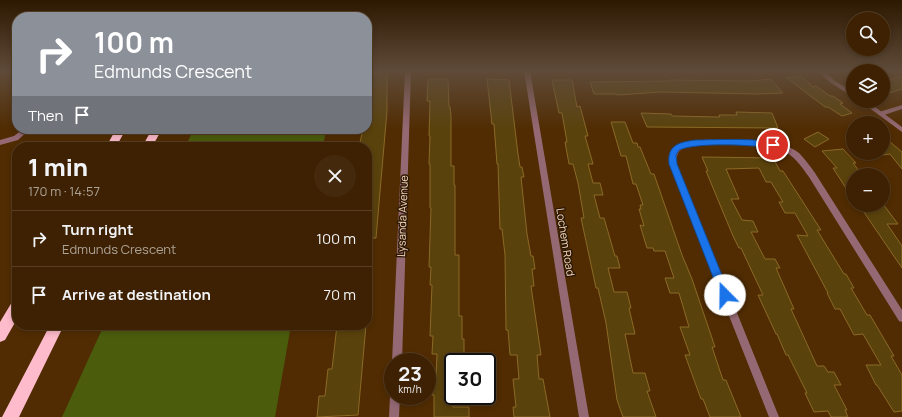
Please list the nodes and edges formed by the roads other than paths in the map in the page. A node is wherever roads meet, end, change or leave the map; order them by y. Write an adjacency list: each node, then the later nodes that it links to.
1 (407, 90): 13 (street, Lysanda Avenue)
2 (530, 90): 17 (street, Lochem Road)
3 (902, 107): 5 (street)
4 (872, 108): 5 (street)
5 (881, 114): 6 (street)
6 (902, 130)
7 (21, 134): 8 (street)
8 (0, 143)
9 (12, 315): 12 (highway)
10 (902, 318): 18 (street)
11 (54, 330): 15 (highway)
12 (0, 335)
13 (396, 353)
14 (395, 405): 16 (street)
15 (10, 417)
16 (394, 417)
17 (584, 417)
18 (774, 417)

